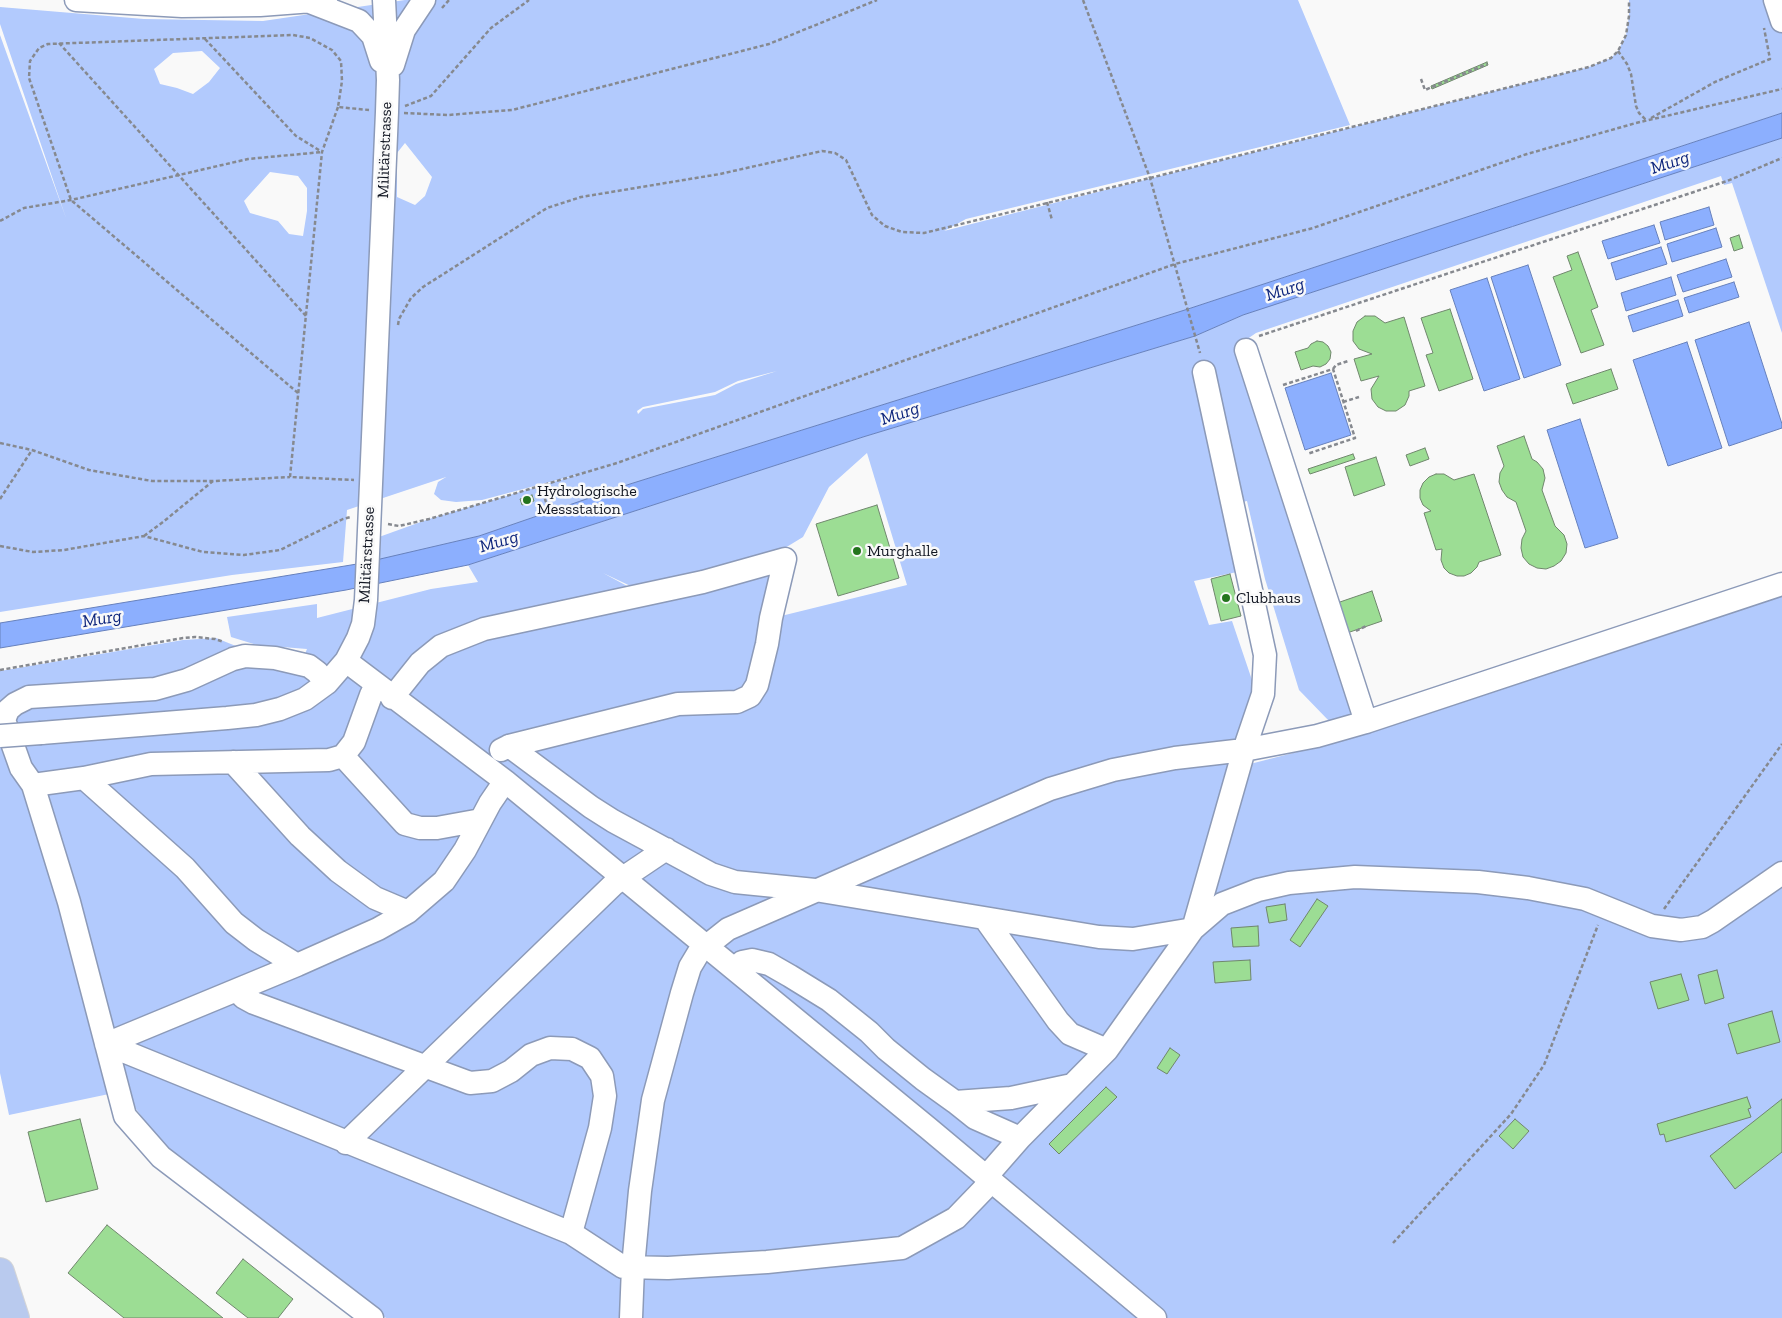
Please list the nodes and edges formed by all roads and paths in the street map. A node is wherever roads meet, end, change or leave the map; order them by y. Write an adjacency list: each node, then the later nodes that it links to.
1 (76, 0): 9 (street, Militärstrasse)
2 (384, 0): 16 (street, Militärstrasse)
3 (424, 0): 16 (street, Militärstrasse)
4 (529, 0): 19 (path)
5 (877, 0): 19 (path)
6 (1084, 0): 24 (path)
7 (1629, 0): 13 (path)
8 (1775, 0): 10 (street)
9 (318, 1): 16 (street, Militärstrasse)
10 (1772, 23): 20 (path)
11 (205, 39): 12 (path); 18 (path); 21 (path)
12 (59, 43): 23 (path); 25 (path)
13 (1618, 50): 20 (path); 24 (path)
14 (1487, 64): 15 (path)
15 (1421, 79)
16 (388, 80): 19 (street, Militärstrasse)
17 (1782, 89): 20 (path)
18 (338, 108): 19 (path); 21 (path)
19 (387, 112): 46 (street, Militärstrasse)
20 (1647, 120): 29 (path)
21 (322, 152): 23 (path); 30 (path)
22 (1782, 158): 33 (path)
23 (179, 176): 25 (path); 30 (path)
24 (1150, 178): 26 (path); 29 (path)
25 (71, 200): 28 (path); 38 (path)
26 (1047, 202): 27 (path); 31 (path)
27 (1052, 220)
28 (0, 221)
29 (1175, 264): 32 (path); 47 (path)
30 (306, 316): 38 (path)
31 (397, 328)
32 (1195, 336)
33 (1246, 350): 59 (street)
34 (1348, 361): 35 (path)
35 (1332, 369): 37 (path); 40 (path)
36 (1204, 372): 63 (street)
37 (1283, 386)
38 (298, 393): 44 (path)
39 (1359, 397): 40 (path)
40 (1343, 402): 43 (path)
41 (0, 443): 42 (path)
42 (32, 450): 45 (path); 48 (path)
43 (1307, 454)
44 (290, 478): 45 (path); 46 (path)
45 (214, 481): 51 (path)
46 (370, 481): 50 (street, Militärstrasse)
47 (541, 486): 49 (path); 50 (path)
48 (0, 499)
49 (549, 512)
50 (362, 518): 51 (path); 55 (street, Militärstrasse)
51 (144, 536): 52 (path)
52 (0, 546)
53 (1782, 584): 59 (street)
54 (225, 643): 56 (path)
55 (346, 661): 57 (street, Militärstrasse); 58 (street)
56 (0, 670)
57 (327, 683): 60 (street, Militärstrasse, bridge); 69 (street)
58 (384, 692): 62 (street); 64 (street); 66 (street)
59 (1366, 722): 63 (street)
60 (0, 736)
61 (1782, 744): 78 (path)
62 (509, 746): 66 (street); 71 (street)
63 (1244, 750): 74 (street); 79 (street)
64 (343, 756): 65 (street); 70 (street)
65 (232, 762): 67 (street); 76 (street)
66 (482, 763): 68 (street)
67 (84, 778): 69 (street); 81 (street)
68 (505, 781): 70 (street); 73 (street)
69 (34, 785): 84 (street)
70 (481, 820): 76 (street)
71 (666, 849): 73 (street); 74 (street)
72 (1782, 873): 78 (street)
73 (622, 877): 80 (street); 86 (street)
74 (814, 890): 77 (street); 80 (street)
75 (1605, 907): 78 (street); 79 (street); 93 (path)
76 (408, 912): 81 (street)
77 (986, 920): 79 (street); 85 (street)
78 (1652, 926)
79 (1193, 929): 85 (street)
80 (706, 945): 82 (street); 94 (street)
81 (297, 964): 83 (street)
82 (736, 969): 88 (street); 91 (street)
83 (240, 989): 84 (street); 86 (street)
84 (106, 1044): 90 (street); 97 (street)
85 (1107, 1050): 87 (street)
86 (425, 1067): 90 (street); 92 (street)
87 (1072, 1085): 88 (street); 89 (street)
88 (955, 1102): 89 (street)
89 (1020, 1138): 91 (street)
90 (346, 1143): 92 (street)
91 (988, 1179): 94 (street); 99 (street)
92 (571, 1233): 94 (street)
93 (1393, 1243)
94 (633, 1267): 98 (street)
95 (0, 1272): 96 (highway)
96 (15, 1318)
97 (372, 1318)
98 (631, 1318)
99 (1155, 1318)

